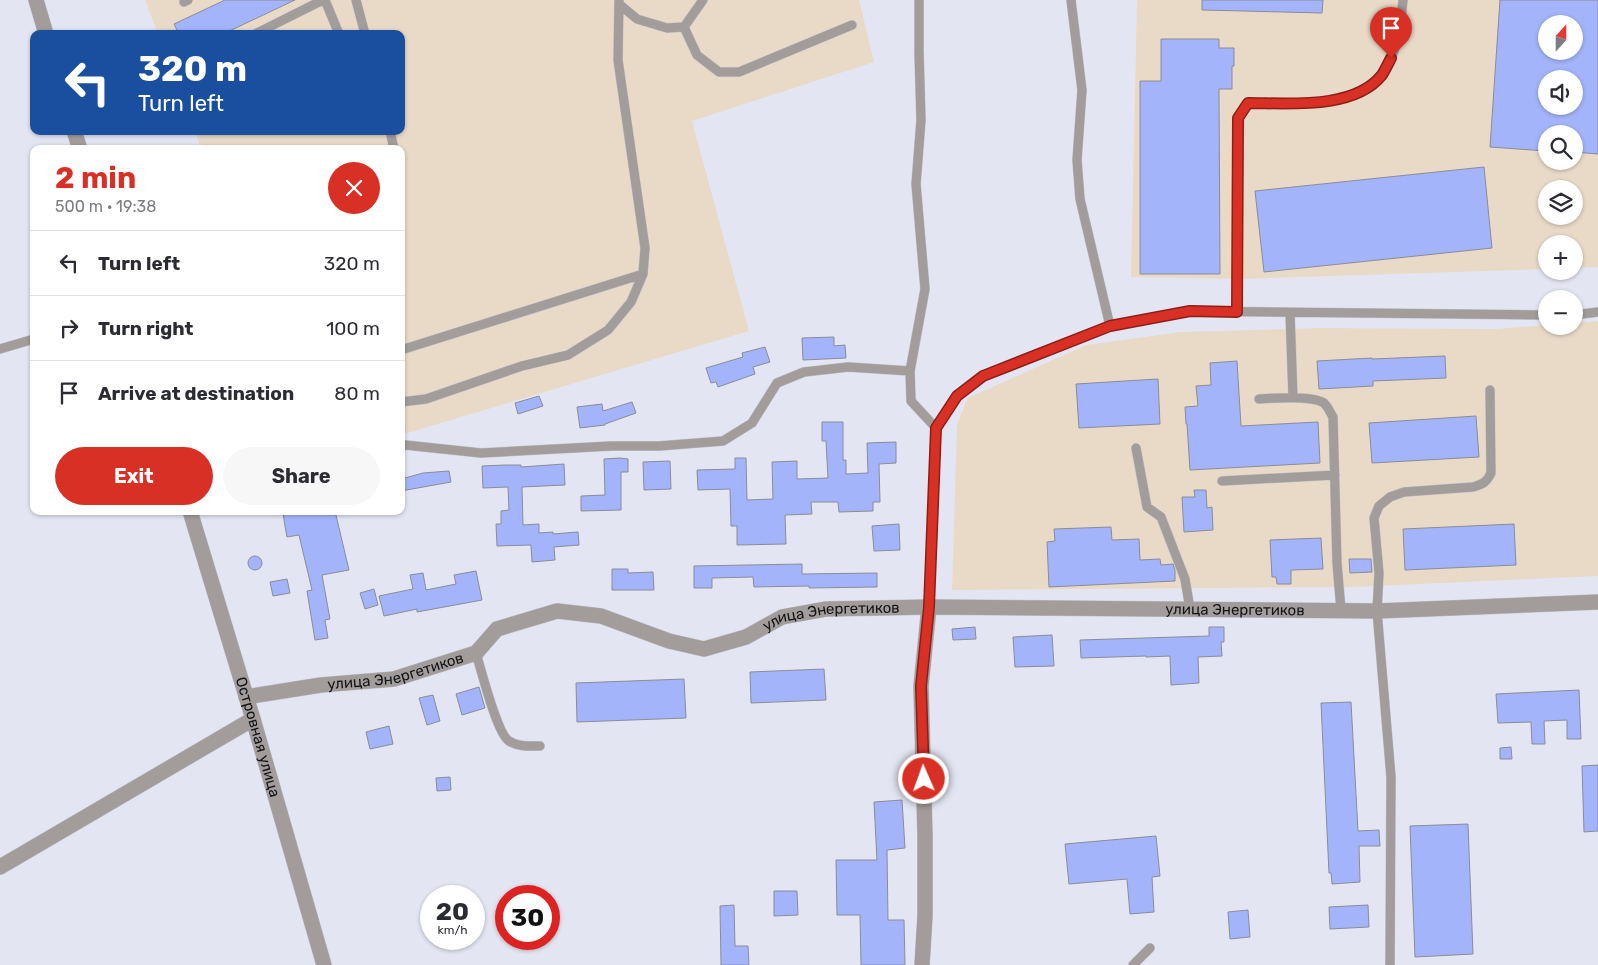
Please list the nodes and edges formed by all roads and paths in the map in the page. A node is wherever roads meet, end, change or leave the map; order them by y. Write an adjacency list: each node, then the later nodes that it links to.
1 (36, 0): 11 (street)
2 (324, 0): 12 (lane); 13 (lane)
3 (356, 0): 14 (lane)
4 (702, 0): 10 (lane)
5 (919, 0): 25 (lane)
6 (1071, 0): 21 (lane)
7 (1403, 0): 16 (lane)
8 (619, 2): 10 (lane); 15 (lane)
9 (852, 25): 10 (lane)
10 (684, 27)
11 (45, 30)
12 (263, 30)
13 (337, 30)
14 (364, 30)
15 (643, 274): 23 (lane); 29 (lane)
16 (1237, 312): 18 (lane); 21 (lane)
17 (1598, 312): 19 (lane)
18 (1290, 313): 20 (lane); 27 (lane)
19 (1583, 314)
20 (1538, 316)
21 (1110, 326): 30 (lane)
22 (30, 340): 24 (lane)
23 (405, 349)
24 (0, 350)
25 (910, 371): 30 (lane); 31 (lane)
26 (1490, 390): 40 (lane)
27 (1293, 398): 28 (lane); 33 (lane)
28 (1259, 399)
29 (405, 402)
30 (936, 428): 37 (lane)
31 (405, 445)
32 (1136, 448): 38 (lane)
33 (1335, 476): 34 (lane); 39 (lane)
34 (1222, 481)
35 (191, 515): 42 (street, Островная улица)
36 (1598, 602): 40 (street, улица Энергетиков)
37 (929, 607): 38 (street, улица Энергетиков); 41 (street, улица Энергетиков); 48 (street)
38 (1190, 609): 39 (street, улица Энергетиков)
39 (1341, 610): 40 (street, улица Энергетиков)
40 (1377, 611): 50 (lane)
41 (476, 653): 42 (street, улица Энергетиков); 44 (lane)
42 (246, 696): 43 (street, Островная улица)
43 (253, 719): 45 (street); 47 (street, Островная улица)
44 (540, 746)
45 (0, 866)
46 (1150, 948): 49 (lane)
47 (324, 965)
48 (922, 965)
49 (1133, 965)
50 (1390, 965)

